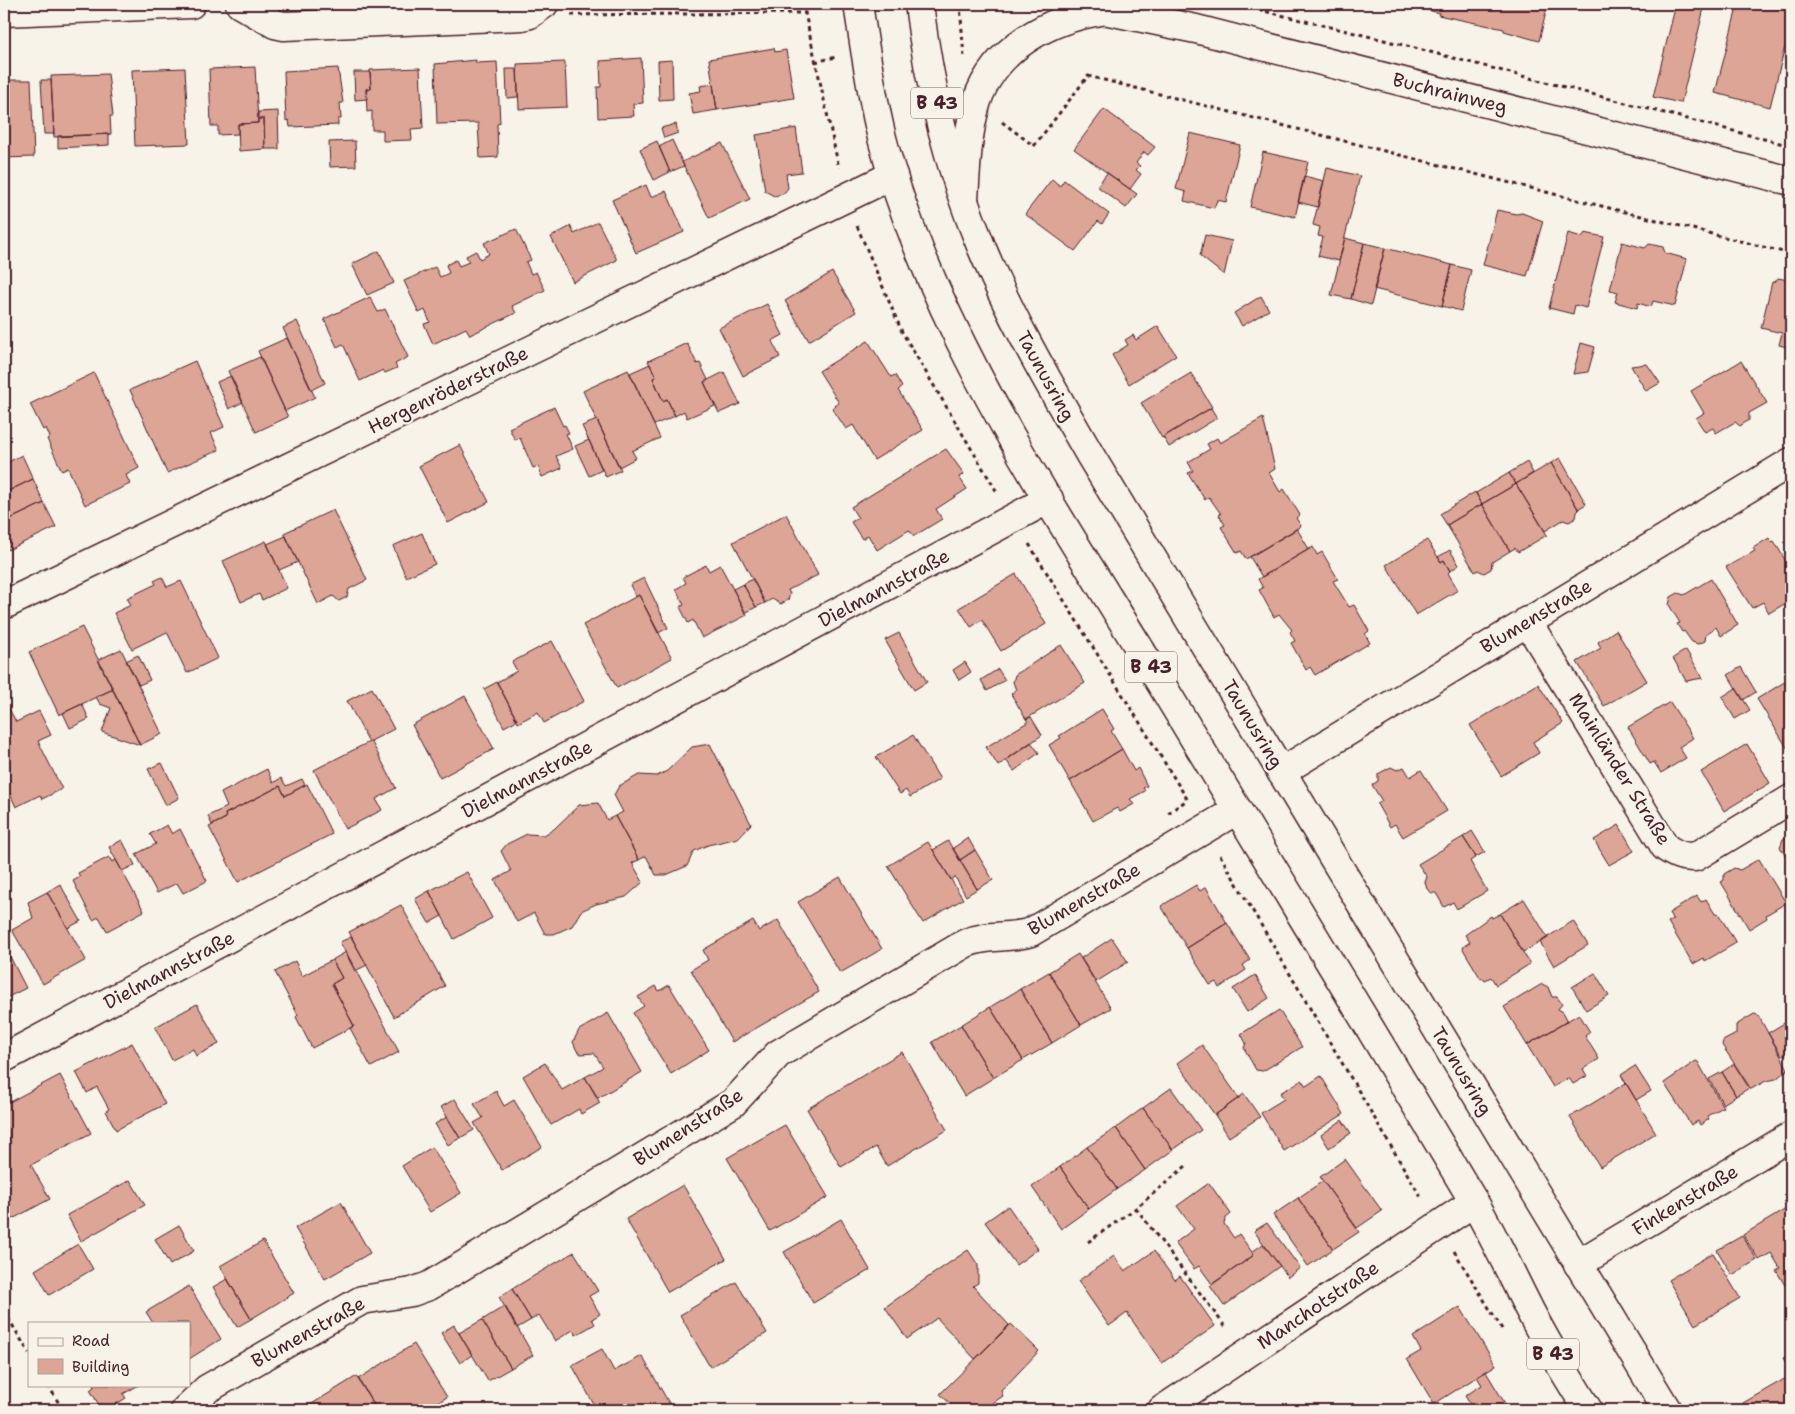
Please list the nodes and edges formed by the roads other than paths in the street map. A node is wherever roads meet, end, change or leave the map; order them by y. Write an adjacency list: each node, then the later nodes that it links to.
1 (191, 4): 8 (street)
2 (240, 4): 6 (street)
3 (858, 4): 9 (street, B 43)
4 (919, 4): 11 (street, Taunusring / B 43)
5 (1075, 4): 7 (street, Buchrainweg)
6 (534, 10)
7 (1108, 10): 10 (street, Buchrainweg); 11 (street, Buchrainweg)
8 (4, 12)
9 (893, 175): 13 (street, B 43); 14 (street, Hergenröderstraße)
10 (1791, 181)
11 (964, 200): 16 (street, Taunusring / B 43)
12 (1791, 462): 15 (street, Blumenstraße)
13 (1050, 499): 18 (street, B 43); 19 (street, Dielmannstraße)
14 (4, 605)
15 (1527, 621): 16 (street, Blumenstraße); 17 (street, Mainländer Straße)
16 (1281, 772): 22 (street, Taunusring / B 43)
17 (1791, 799)
18 (1237, 810): 21 (street, B 43); 23 (street, Blumenstraße)
19 (4, 1058)
20 (1791, 1136): 22 (street, Finkenstraße)
21 (1474, 1202): 24 (street, Manchotstraße); 25 (street, B 43)
22 (1578, 1264): 26 (street, Taunusring / B 43)
23 (185, 1410)
24 (1162, 1410)
25 (1588, 1410)
26 (1667, 1410)

